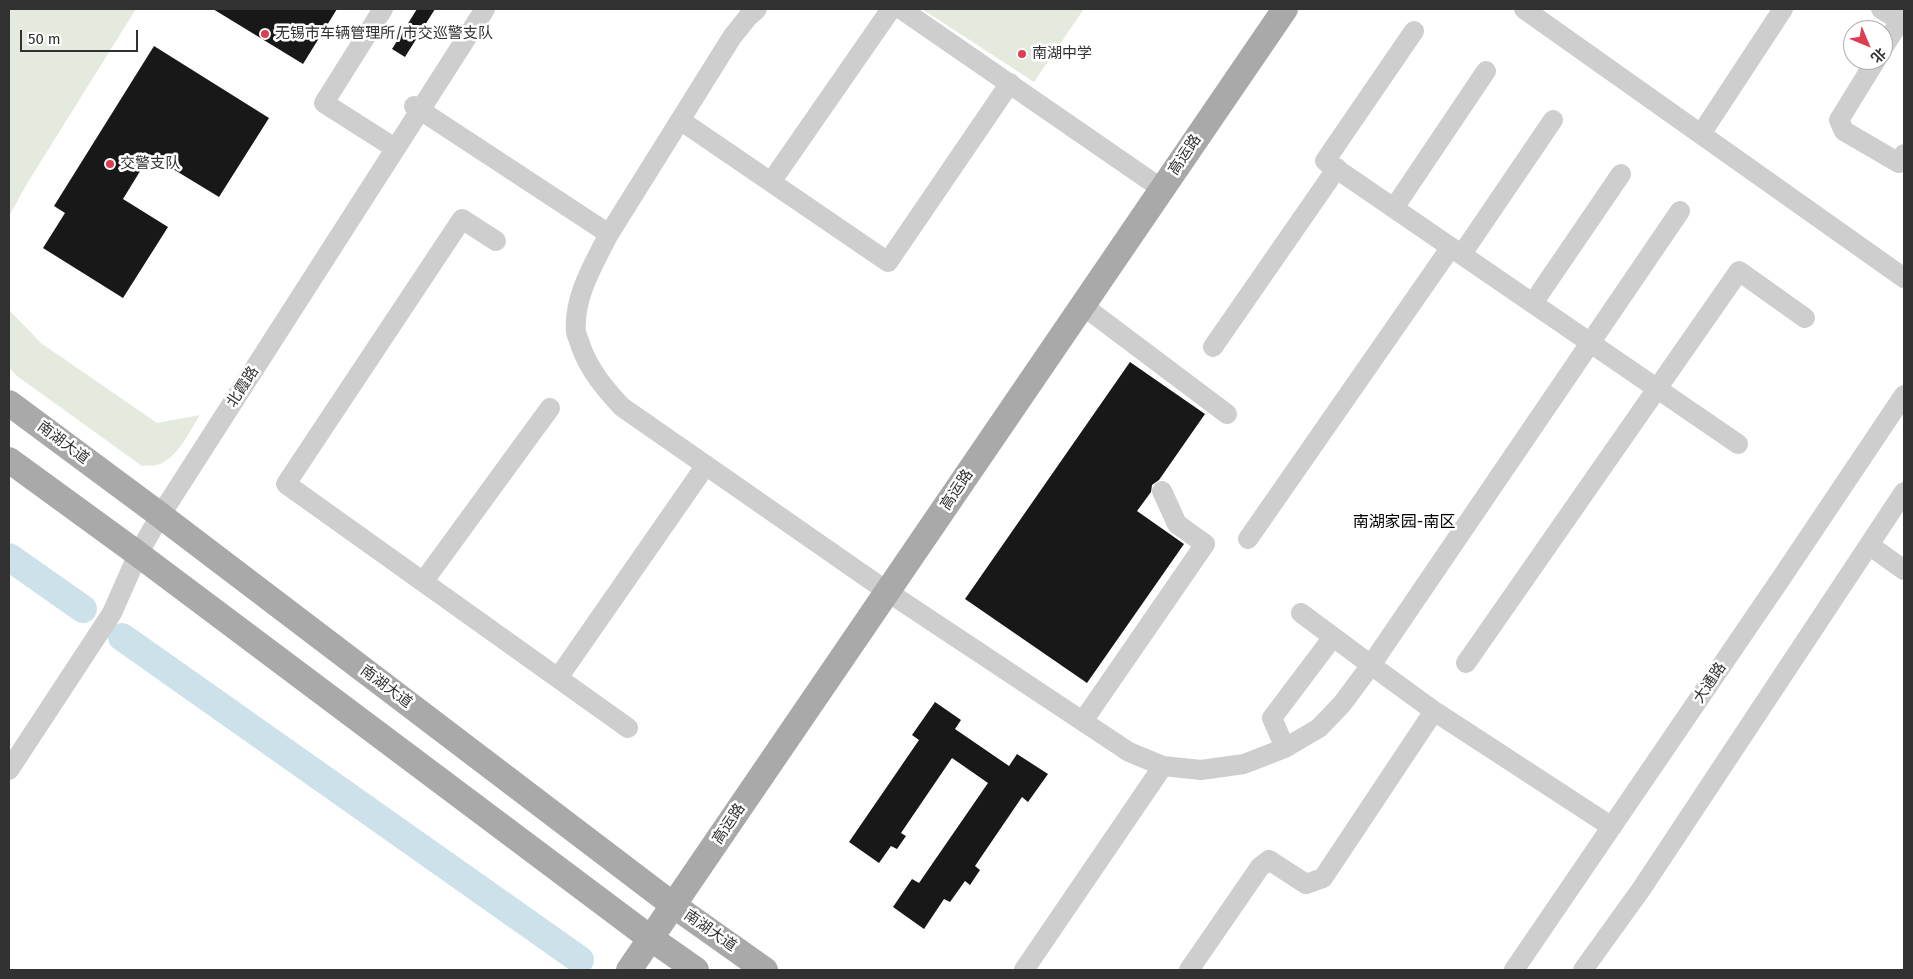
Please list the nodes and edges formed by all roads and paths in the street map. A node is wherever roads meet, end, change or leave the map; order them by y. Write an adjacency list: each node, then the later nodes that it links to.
1 (383, 9): 23 (street)
2 (476, 9): 19 (street, 北霞路)
3 (485, 9): 19 (street, 北霞路)
4 (757, 9): 20 (street)
5 (891, 9): 27 (street)
6 (901, 9): 18 (street)
7 (1277, 9): 28 (main road, 高运路)
8 (1285, 9): 28 (main road, 高运路)
9 (1524, 9): 22 (street)
10 (1542, 9): 22 (street)
11 (1783, 9): 22 (street)
12 (1881, 9): 13 (street)
13 (1902, 22): 15 (street)
14 (1414, 31): 25 (street)
15 (1893, 34)
16 (1486, 70): 29 (street)
17 (1870, 70): 24 (street)
18 (1010, 83): 27 (street); 28 (street)
19 (418, 108): 23 (street, 北霞路); 31 (street); 52 (street, 北霞路)
20 (680, 120): 27 (street); 31 (street)
21 (1553, 120): 33 (street)
22 (1704, 130): 34 (street); 35 (street)
23 (390, 145): 52 (street, 北霞路)
24 (1904, 154)
25 (1337, 168): 29 (street); 40 (street)
26 (1621, 174): 36 (street)
27 (771, 182)
28 (1160, 187): 37 (main road, 高运路); 58 (main road, 高运路)
29 (1394, 208): 33 (street)
30 (1680, 211): 39 (street)
31 (609, 234): 49 (street)
32 (496, 241): 57 (street)
33 (1457, 251): 36 (street); 53 (street)
34 (1904, 265)
35 (1904, 278)
36 (1533, 303): 39 (street)
37 (1082, 305): 46 (street); 58 (main road, 高运路)
38 (1805, 318): 41 (street)
39 (1591, 343): 41 (street); 62 (street)
40 (1213, 347)
41 (1657, 388): 47 (street); 61 (street)
42 (9, 395): 45 (main road, 南湖大道)
43 (1904, 395): 71 (street, 大通路)
44 (550, 408): 57 (street)
45 (19, 410): 52 (main road, 南湖大道)
46 (1227, 414)
47 (1738, 444)
48 (9, 460): 55 (main road)
49 (706, 465): 58 (street); 63 (street)
50 (1162, 491): 65 (street)
51 (1904, 492): 54 (street)
52 (158, 514): 55 (street, 北霞路); 72 (main road, 南湖大道)
53 (1248, 540)
54 (1869, 545): 56 (street); 81 (street)
55 (136, 552): 68 (street, 北霞路); 70 (street, 北霞路); 73 (main road)
56 (1904, 570)
57 (424, 582): 63 (street)
58 (886, 590): 65 (street); 72 (main road, 高运路)
59 (1301, 613): 60 (street)
60 (1333, 636): 62 (street); 67 (street)
61 (1466, 663)
62 (1371, 665): 64 (street); 67 (street)
63 (558, 678): 66 (street)
64 (1434, 710): 71 (street); 79 (street)
65 (1082, 721): 69 (street)
66 (628, 728)
67 (1285, 748): 69 (street)
68 (9, 760)
69 (1163, 766): 78 (street)
70 (9, 770)
71 (1612, 828): 80 (street, 大通路)
72 (671, 903): 73 (main road, 高运路); 77 (main road, 南湖大道)
73 (648, 936): 74 (main road, 高运路); 75 (main road, 高运路); 76 (main road)
74 (622, 970)
75 (628, 970)
76 (696, 970)
77 (765, 970)
78 (1024, 970)
79 (1189, 970)
80 (1514, 970)
81 (1583, 970)

